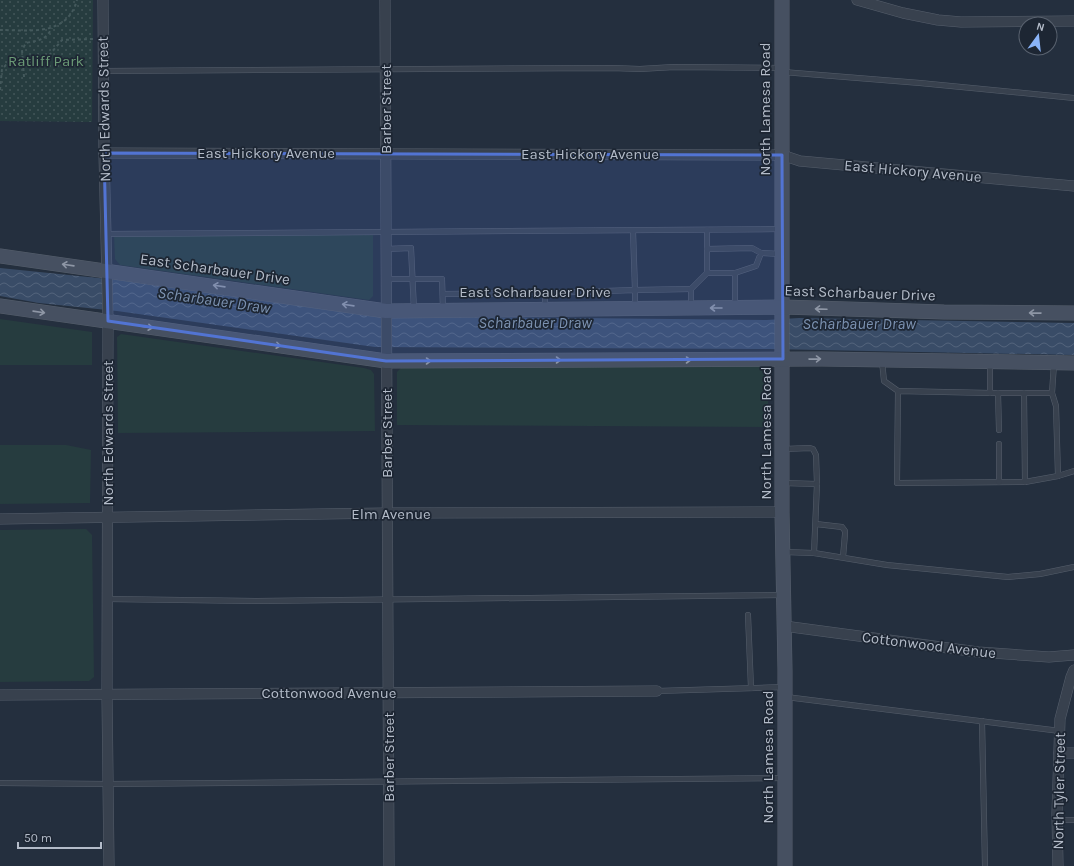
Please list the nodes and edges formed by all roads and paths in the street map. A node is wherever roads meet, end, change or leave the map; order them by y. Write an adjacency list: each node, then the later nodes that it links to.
1 (77, 0): 7 (path)
2 (103, 0): 9 (street, North Edwards Street)
3 (385, 0): 11 (street, Barber Street)
4 (782, 0): 12 (main road, North Lamesa Road)
5 (857, 0): 6 (street)
6 (1074, 21)
7 (52, 28): 8 (path); 10 (path)
8 (0, 30)
9 (103, 39): 10 (path); 13 (street, North Edwards Street)
10 (24, 62): 14 (path); 15 (path)
11 (386, 70): 12 (lane); 13 (lane); 18 (street, Barber Street)
12 (782, 70): 16 (lane); 19 (main road, North Lamesa Road)
13 (104, 71): 17 (street, North Edwards Street)
14 (24, 77)
15 (0, 90)
16 (1074, 98)
17 (104, 153): 18 (street, East Hickory Avenue); 25 (street, North Edwards Street)
18 (386, 153): 19 (street, East Hickory Avenue); 24 (street, Barber Street)
19 (782, 155): 20 (street, East Hickory Avenue); 21 (main road, North Lamesa Road)
20 (1074, 186)
21 (783, 229): 22 (lane); 29 (main road, North Lamesa Road)
22 (707, 230): 23 (lane); 27 (lane)
23 (633, 231): 24 (lane); 37 (lane)
24 (386, 232): 25 (lane); 26 (street, Barber Street)
25 (106, 234): 31 (street, North Edwards Street)
26 (386, 249): 34 (street, Barber Street); 35 (lane)
27 (707, 249): 28 (lane); 32 (lane)
28 (761, 253): 29 (lane); 33 (lane)
29 (783, 254): 48 (main road, North Lamesa Road)
30 (0, 256): 31 (main road, East Scharbauer Drive, one-way to 30)
31 (106, 270): 45 (main road, East Scharbauer Drive, one-way to 31); 50 (street, North Edwards Street)
32 (707, 273): 33 (lane); 36 (lane)
33 (735, 273): 43 (lane)
34 (386, 279): 35 (lane); 45 (street, Barber Street)
35 (413, 279): 38 (lane); 46 (lane)
36 (691, 288): 37 (lane); 42 (lane)
37 (634, 290): 39 (lane); 41 (lane)
38 (443, 294): 39 (lane); 47 (lane)
39 (545, 294): 44 (lane)
40 (0, 306): 50 (main road, one-way to 50)
41 (635, 308): 42 (main road, East Scharbauer Drive); 44 (main road, East Scharbauer Drive)
42 (691, 308): 43 (main road, East Scharbauer Drive, one-way to 42)
43 (735, 308): 48 (main road, East Scharbauer Drive)
44 (545, 309): 47 (main road, East Scharbauer Drive)
45 (386, 310): 46 (main road, East Scharbauer Drive); 53 (street, Barber Street)
46 (414, 310): 47 (main road, East Scharbauer Drive)
47 (443, 310)
48 (783, 312): 49 (main road, East Scharbauer Drive, one-way to 48); 51 (main road, North Lamesa Road)
49 (1074, 313)
50 (108, 322): 53 (main road, one-way to 53); 73 (street, North Edwards Street)
51 (783, 358): 52 (main road, one-way to 52); 53 (main road, one-way to 51); 64 (main road, North Lamesa Road)
52 (882, 360): 54 (main road); 57 (lane)
53 (386, 361): 72 (street, Barber Street)
54 (990, 361): 55 (main road); 58 (lane)
55 (1054, 362): 56 (main road); 61 (lane)
56 (1074, 363)
57 (898, 391): 58 (lane); 67 (lane)
58 (990, 393): 59 (lane)
59 (998, 393): 60 (lane); 62 (lane)
60 (1024, 393): 61 (lane); 68 (lane)
61 (1052, 393): 66 (lane)
62 (999, 430)
63 (999, 444): 67 (lane)
64 (783, 449): 69 (main road, North Lamesa Road); 70 (lane)
65 (1074, 471): 66 (lane)
66 (1058, 476): 68 (lane)
67 (999, 482): 68 (lane)
68 (1025, 482)
69 (783, 483): 70 (lane); 71 (main road, North Lamesa Road)
70 (817, 484): 75 (lane)
71 (782, 512): 72 (street, Elm Avenue); 76 (main road, North Lamesa Road)
72 (387, 514): 73 (street, Elm Avenue); 82 (street, Barber Street)
73 (107, 517): 74 (street, Elm Avenue); 81 (street, North Edwards Street)
74 (0, 519)
75 (816, 524): 77 (lane); 78 (lane)
76 (783, 552): 77 (lane); 80 (main road, North Lamesa Road)
77 (814, 553): 78 (lane)
78 (843, 558): 79 (lane)
79 (1074, 567)
80 (784, 595): 82 (lane); 84 (main road, North Lamesa Road)
81 (107, 599): 82 (lane); 91 (street, North Edwards Street)
82 (388, 600): 90 (street, Barber Street)
83 (748, 615): 87 (lane)
84 (784, 626): 85 (street, Cottonwood Avenue); 89 (main road, North Lamesa Road)
85 (1074, 655)
86 (1074, 670): 94 (street, North Tyler Street)
87 (751, 688): 88 (lane); 89 (lane)
88 (657, 691): 90 (street, Cottonwood Avenue)
89 (785, 692): 93 (lane); 97 (main road, North Lamesa Road)
90 (388, 693): 91 (street, Cottonwood Avenue); 98 (street, Barber Street)
91 (107, 694): 92 (street, Cottonwood Avenue); 100 (street, North Edwards Street)
92 (0, 695)
93 (982, 722): 94 (lane); 106 (lane)
94 (1060, 731): 95 (street, North Tyler Street)
95 (1059, 753): 96 (street); 101 (street, North Tyler Street)
96 (1074, 753)
97 (785, 778): 98 (lane); 105 (main road, North Lamesa Road)
98 (389, 781): 100 (lane); 104 (street, Barber Street)
99 (0, 783): 100 (lane)
100 (108, 784): 103 (street, North Edwards Street)
101 (1058, 820): 102 (lane); 107 (street, North Tyler Street)
102 (1074, 820)
103 (109, 866)
104 (389, 866)
105 (785, 866)
106 (985, 866)
107 (1058, 866)

